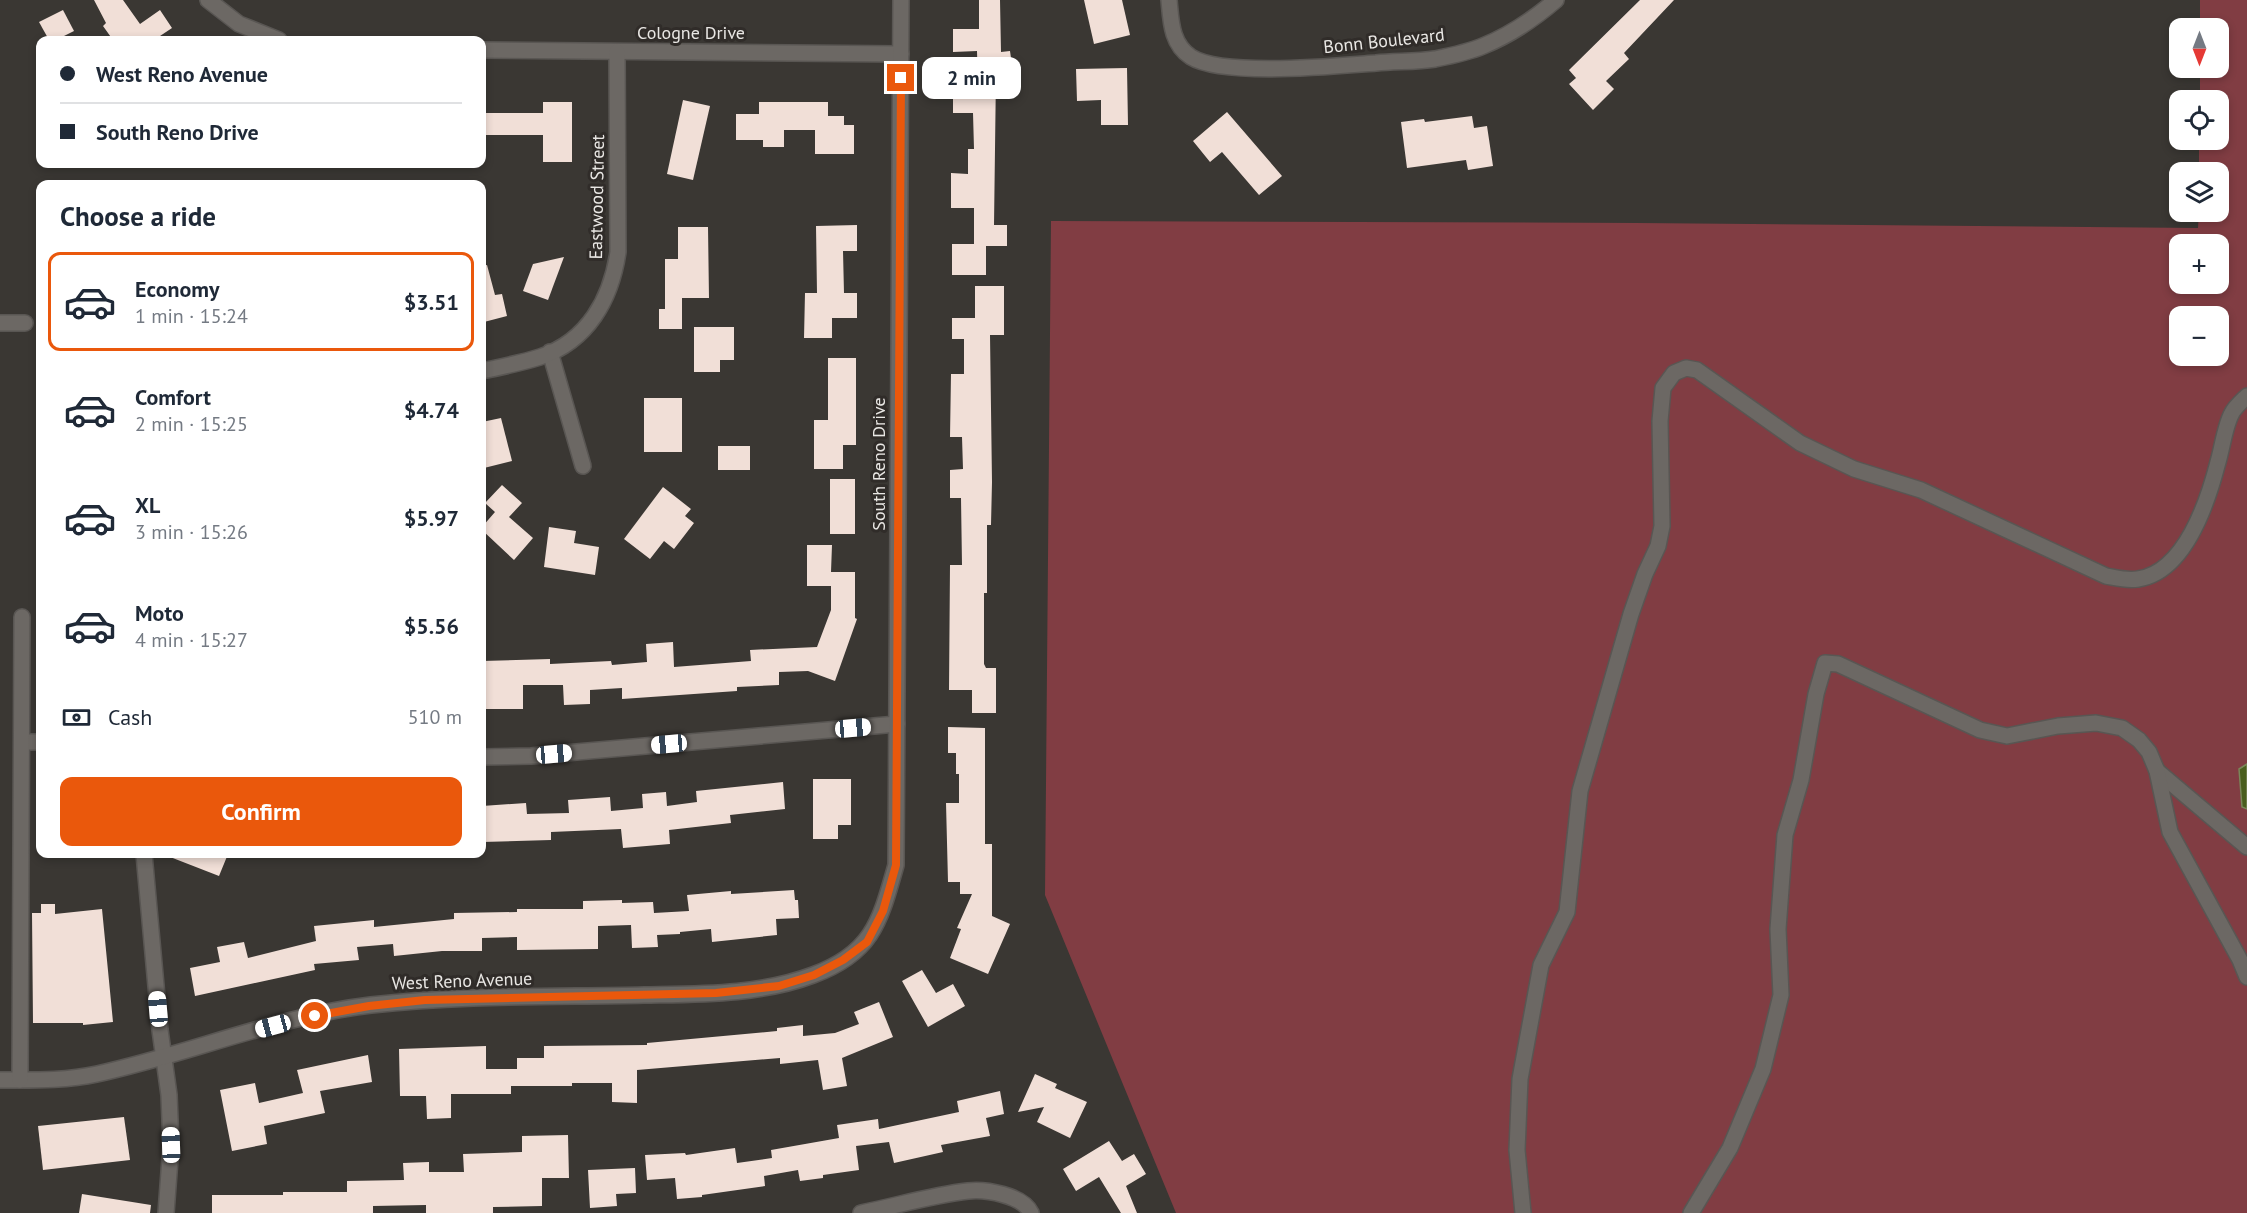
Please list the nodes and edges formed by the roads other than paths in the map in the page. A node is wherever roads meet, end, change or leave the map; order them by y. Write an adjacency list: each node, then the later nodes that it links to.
1 (208, 0): 5 (street)
2 (902, 0): 8 (street, South Reno Drive)
3 (1169, 0): 4 (street, Bonn Boulevard)
4 (1556, 0)
5 (269, 36)
6 (486, 51): 7 (street, Cologne Drive)
7 (617, 52): 8 (street, Cologne Drive); 11 (street, Eastwood Street)
8 (901, 54): 16 (street, South Reno Drive)
9 (0, 322): 10 (street)
10 (25, 322)
11 (550, 352): 12 (street, Eastwood Street); 14 (street)
12 (486, 370)
13 (2247, 396): 31 (street)
14 (583, 466)
15 (22, 617): 17 (street)
16 (897, 724): 19 (street); 23 (street, South Reno Drive)
17 (22, 742): 18 (street); 27 (street)
18 (36, 742)
19 (486, 757)
20 (2157, 771): 21 (street); 24 (street); 32 (street)
21 (2247, 847)
22 (144, 858): 25 (street)
23 (876, 925): 25 (street, West Reno Avenue)
24 (2247, 977)
25 (164, 1055): 27 (street, West Reno Avenue); 28 (street)
26 (0, 1080): 27 (street, West Reno Avenue)
27 (20, 1080)
28 (166, 1213)
29 (861, 1213): 30 (street)
30 (1031, 1213)
31 (1523, 1213)
32 (1690, 1213)

